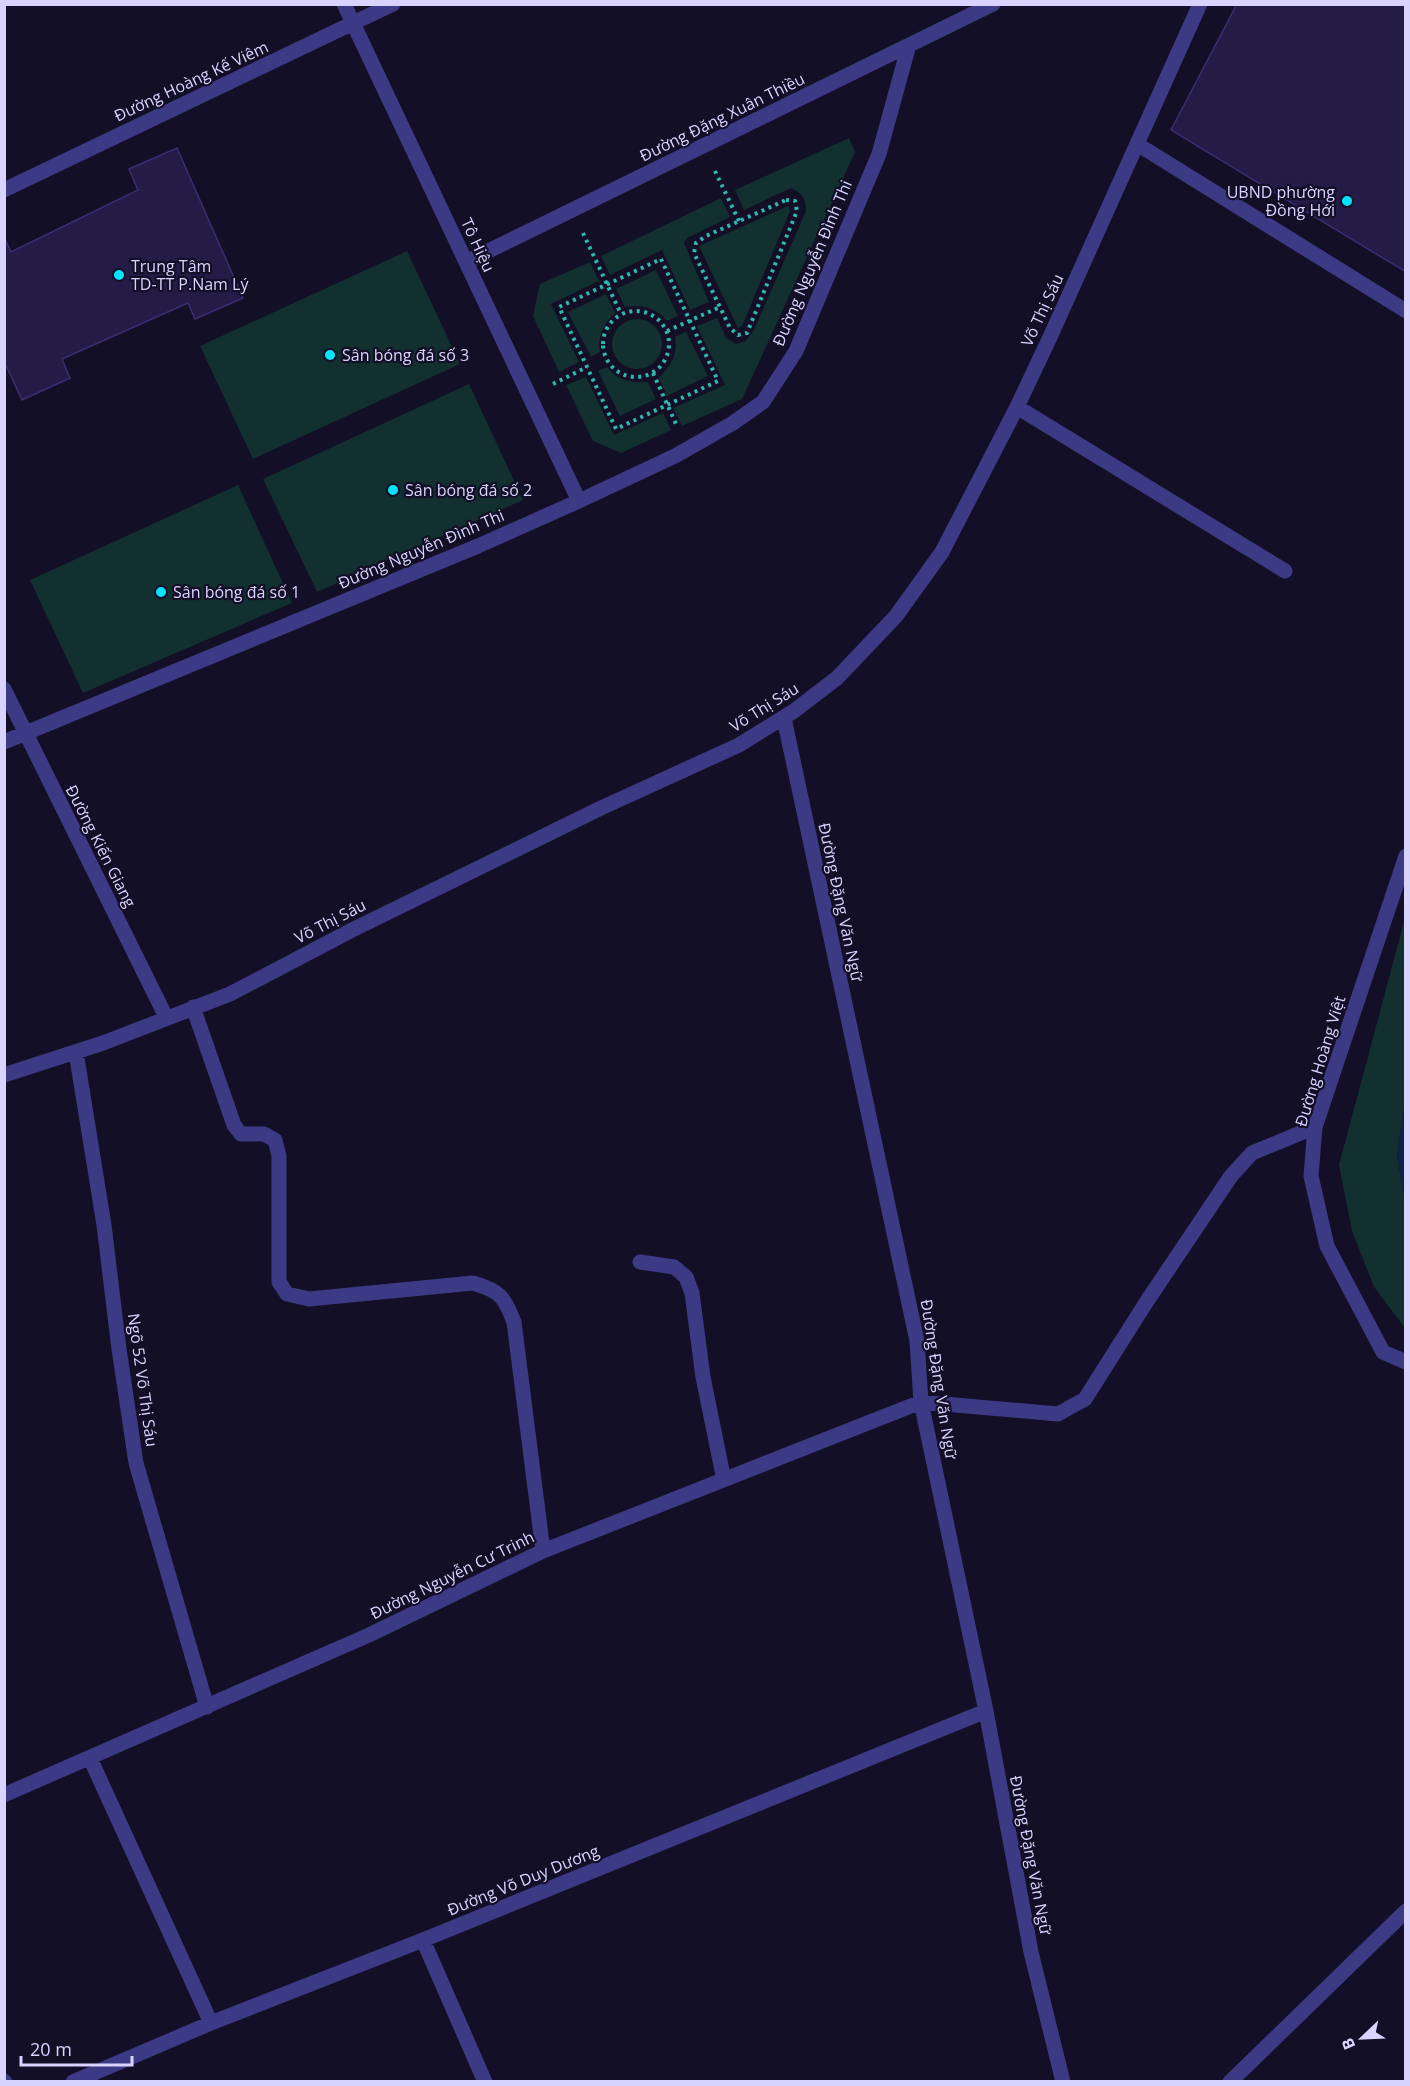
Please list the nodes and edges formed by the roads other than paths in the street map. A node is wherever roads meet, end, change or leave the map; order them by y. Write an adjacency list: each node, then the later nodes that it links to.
1 (344, 4): 5 (street, Tô Hiệu)
2 (393, 4): 5 (street, Đường Hoàng Kế Viêm)
3 (993, 4): 6 (street, Đường Đặng Xuân Thiều)
4 (1195, 7): 7 (street, Võ Thị Sáu)
5 (353, 24): 8 (street, Đường Hoàng Kế Viêm); 9 (street, Tô Hiệu)
6 (909, 45): 9 (street, Đường Đặng Xuân Thiều); 12 (street, Đường Nguyễn Đình Thi)
7 (1137, 144): 10 (street); 11 (street, Võ Thị Sáu)
8 (4, 190)
9 (466, 262): 12 (street, Tô Hiệu)
10 (1406, 311)
11 (1017, 407): 13 (street); 15 (street, Võ Thị Sáu)
12 (579, 501): 16 (street, Đường Nguyễn Đình Thi)
13 (1285, 571)
14 (4, 689): 16 (street, Đường Kiến Giang)
15 (783, 718): 19 (street, Võ Thị Sáu); 26 (street, Đường Đặng Văn Ngữ)
16 (24, 732): 17 (street, Đường Nguyễn Đình Thi); 20 (street, Đường Kiến Giang)
17 (4, 742)
18 (1406, 856): 23 (street, Đường Hoàng Việt)
19 (194, 1007): 20 (street, Võ Thị Sáu); 28 (street)
20 (166, 1017): 21 (street, Võ Thị Sáu)
21 (76, 1052): 22 (street, Võ Thị Sáu); 29 (street, Ngõ 52 Võ Thị Sáu)
22 (4, 1075)
23 (1315, 1127): 25 (street, Đường Hoàng Việt); 26 (street)
24 (640, 1262): 27 (street)
25 (1406, 1362)
26 (921, 1402): 27 (street, Đường Nguyễn Cư Trinh); 30 (street, Đường Đặng Văn Ngữ)
27 (724, 1479): 28 (street, Đường Nguyễn Cư Trinh)
28 (543, 1551): 29 (street, Đường Nguyễn Cư Trinh)
29 (207, 1707): 31 (street, Đường Nguyễn Cư Trinh)
30 (986, 1711): 34 (street, Đường Võ Duy Dương); 38 (street, Đường Đặng Văn Ngữ)
31 (90, 1758): 32 (street, Đường Nguyễn Cư Trinh); 35 (street)
32 (4, 1796)
33 (1406, 1911): 39 (street)
34 (423, 1940): 35 (street, Đường Võ Duy Dương); 37 (street)
35 (211, 2023): 36 (street, Đường Võ Duy Dương)
36 (73, 2082)
37 (485, 2082)
38 (1063, 2082)
39 (1230, 2082)

